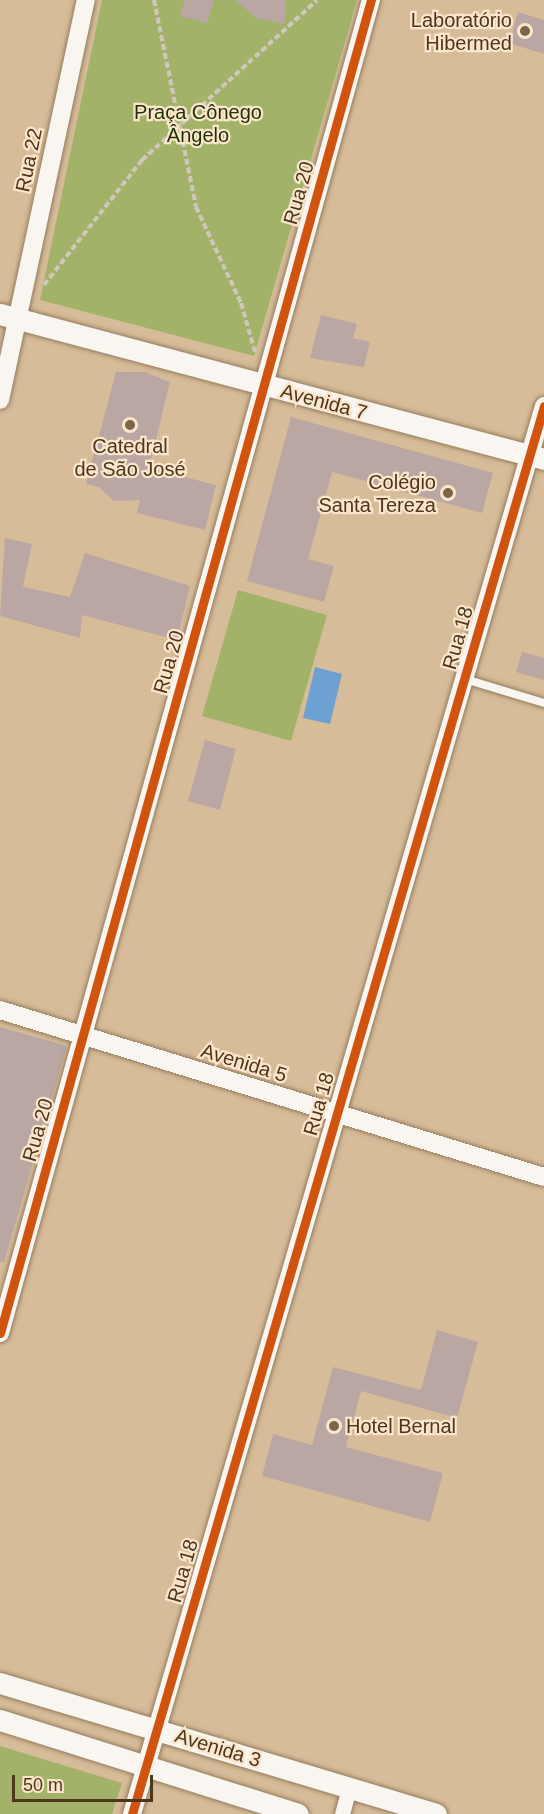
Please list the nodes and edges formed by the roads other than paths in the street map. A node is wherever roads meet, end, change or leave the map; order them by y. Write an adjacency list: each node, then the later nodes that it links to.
1 (86, 0): 3 (street, Rua 22)
2 (371, 0): 4 (street, Rua 20)
3 (9, 317): 4 (main road, Avenida 7); 5 (street, Rua 22)
4 (264, 385): 7 (main road, Avenida 7); 11 (street, Rua 20)
5 (0, 400)
6 (544, 406): 7 (street, Rua 18)
7 (537, 457): 8 (street, Rua 18)
8 (465, 679): 9 (lane); 12 (street, Rua 18)
9 (544, 703)
10 (0, 1010): 11 (street, Avenida 5)
11 (83, 1035): 12 (street, Avenida 5); 14 (street, Rua 20)
12 (335, 1114): 13 (street, Avenida 5); 17 (street, Rua 18)
13 (544, 1177)
14 (0, 1333)
15 (0, 1683): 17 (main road, Avenida 3)
16 (0, 1720): 18 (main road, Avenida 3)
17 (156, 1730): 18 (street, Rua 18); 19 (main road, Avenida 3)
18 (146, 1766): 20 (street, Rua 18); 21 (main road, Avenida 3)
19 (349, 1788): 22 (street); 23 (main road, Avenida 3)
20 (132, 1814)
21 (298, 1814)
22 (342, 1814)
23 (436, 1814)

